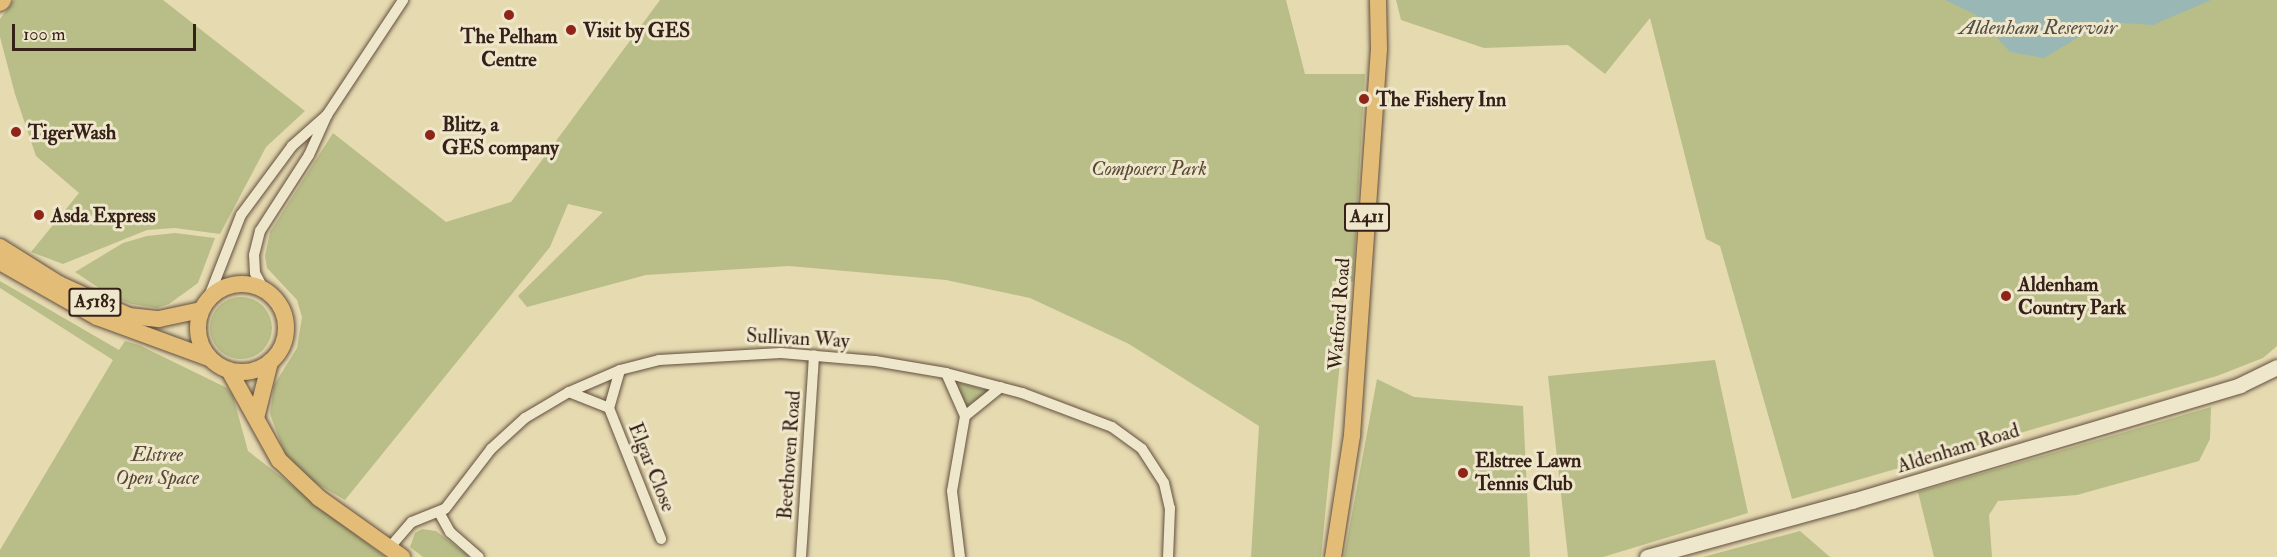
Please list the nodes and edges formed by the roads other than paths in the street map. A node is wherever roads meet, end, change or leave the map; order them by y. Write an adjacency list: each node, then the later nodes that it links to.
1 (403, 0): 3 (street)
2 (1378, 0): 27 (main road, Watford Road / A411)
3 (327, 115): 6 (street); 7 (street)
4 (0, 248): 7 (main road, A5183)
5 (0, 262): 9 (main road, A5183)
6 (263, 288): 7 (main road); 10 (main road)
7 (204, 305): 9 (main road)
8 (814, 355): 12 (street, Sullivan Way); 14 (street, Sullivan Way); 24 (street, Beethoven Road)
9 (209, 358): 13 (main road)
10 (270, 362): 13 (main road); 19 (main road)
11 (2277, 367): 28 (street, Aldenham Road)
12 (620, 370): 16 (street, Sullivan Way); 17 (street, Elgar Close)
13 (230, 372): 19 (main road)
14 (946, 373): 15 (street, Sullivan Way); 18 (street)
15 (1001, 387): 18 (street); 26 (street, Sullivan Way)
16 (568, 392): 17 (street, Elgar Close); 20 (street, Sullivan Way)
17 (609, 408): 21 (street, Elgar Close)
18 (965, 416): 25 (street)
19 (256, 418): 22 (main road)
20 (440, 514): 22 (street); 23 (street)
21 (661, 539)
22 (396, 552)
23 (479, 557)
24 (801, 557)
25 (960, 557)
26 (1168, 557)
27 (1333, 557)
28 (1647, 557)

